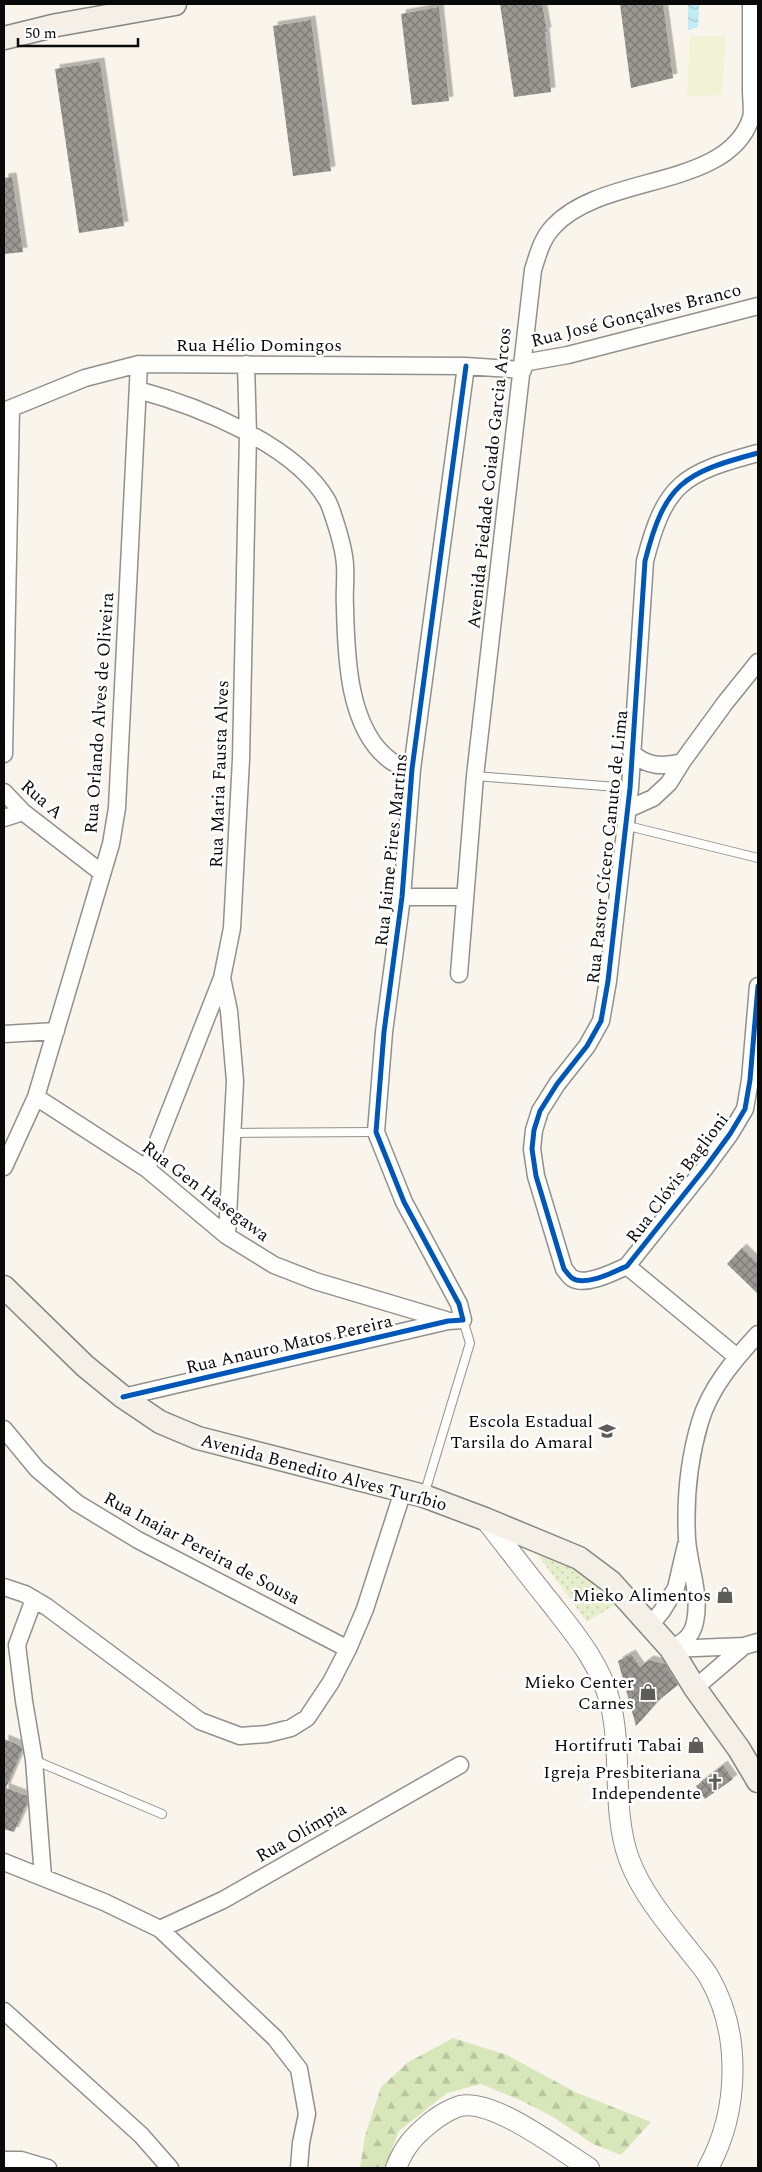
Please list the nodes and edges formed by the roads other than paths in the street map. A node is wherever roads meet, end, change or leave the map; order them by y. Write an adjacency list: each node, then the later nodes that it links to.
1 (175, 4): 3 (main road)
2 (751, 4): 4 (street)
3 (4, 38)
4 (755, 116): 9 (street, Avenida Piedade Coiado Garcia Arcos)
5 (758, 306): 9 (street, Rua José Gonçalves Branco)
6 (139, 364): 7 (street, Rua Hélio Domingos); 10 (street, Rua Orlando Alves de Oliveira); 11 (street, Rua Hélio Domingos)
7 (246, 364): 8 (street, Rua Hélio Domingos); 12 (street, Rua Maria Fausta Alves)
8 (466, 366): 9 (street, Rua Hélio Domingos); 18 (street, Rua Jaime Pires Martins)
9 (523, 366): 19 (street, Avenida Piedade Coiado Garcia Arcos)
10 (138, 390): 12 (street); 26 (street, Rua Orlando Alves de Oliveira)
11 (7, 410): 16 (street)
12 (248, 434): 18 (street); 30 (street, Rua Maria Fausta Alves)
13 (758, 453): 15 (street, Rua Pastor Cícero Canuto de Lima)
14 (758, 662): 17 (street)
15 (631, 752): 17 (street); 20 (street, Rua Pastor Cícero Canuto de Lima)
16 (4, 754)
17 (682, 762): 23 (street)
18 (412, 769): 27 (street, Rua Jaime Pires Martins)
19 (475, 776): 20 (lane); 28 (street, Avenida Piedade Coiado Garcia Arcos)
20 (630, 788): 23 (street, Rua Pastor Cícero Canuto de Lima)
21 (4, 792): 22 (street, Rua A)
22 (23, 812): 24 (street); 26 (street, Rua A)
23 (625, 817): 25 (lane); 41 (street, Rua Pastor Cícero Canuto de Lima)
24 (4, 818)
25 (758, 858)
26 (102, 873): 32 (street, Rua Orlando Alves de Oliveira)
27 (402, 897): 28 (street); 35 (street, Rua Jaime Pires Martins)
28 (465, 897): 29 (street, Avenida Piedade Coiado Garcia Arcos)
29 (458, 974)
30 (222, 978): 36 (street); 38 (street, Rua Maria Fausta Alves)
31 (758, 986): 40 (street, Rua Clóvis Baglioni)
32 (56, 1031): 33 (street); 34 (street, Rua Orlando Alves de Oliveira)
33 (4, 1034)
34 (36, 1097): 37 (street, Rua Orlando Alves de Oliveira); 38 (street, Rua Gen Hasegawa)
35 (376, 1132): 36 (lane); 43 (street, Rua Jaime Pires Martins)
36 (232, 1133): 39 (street)
37 (4, 1167)
38 (146, 1169): 39 (street, Rua Gen Hasegawa)
39 (227, 1236): 43 (street, Rua Gen Hasegawa)
40 (627, 1266): 41 (street, Rua Clóvis Baglioni); 45 (street, Rua Clóvis Baglioni)
41 (572, 1278)
42 (4, 1287): 46 (main road, Avenida Benedito Alves Turíbio)
43 (456, 1320): 46 (street, Rua Anauro Matos Pereira); 48 (lane)
44 (758, 1334): 45 (street)
45 (737, 1356): 50 (street)
46 (123, 1397): 48 (main road, Avenida Benedito Alves Turíbio)
47 (4, 1429): 55 (street, Rua Inajar Pereira de Sousa)
48 (414, 1494): 49 (main road, Avenida Benedito Alves Turíbio); 55 (street)
49 (486, 1519): 53 (main road, Avenida Benedito Alves Turíbio); 72 (street)
50 (687, 1540): 53 (street); 56 (street)
51 (4, 1587): 52 (street)
52 (34, 1598): 55 (street); 58 (street)
53 (650, 1625): 56 (main road, Avenida Benedito Alves Turíbio)
54 (751, 1644): 56 (street); 57 (street)
55 (348, 1649)
56 (671, 1649): 57 (main road, Avenida Benedito Alves Turíbio)
57 (695, 1688): 60 (main road, Avenida Benedito Alves Turíbio)
58 (34, 1760): 61 (lane); 63 (street)
59 (460, 1765): 64 (street, Rua Olímpia)
60 (758, 1781)
61 (162, 1814)
62 (4, 1862): 63 (street)
63 (43, 1877): 64 (street)
64 (160, 1929): 70 (street)
65 (4, 2011): 69 (street)
66 (4, 2160): 68 (street)
67 (399, 2166): 71 (street)
68 (48, 2168)
69 (170, 2168)
70 (299, 2168)
71 (589, 2168)
72 (708, 2168)

